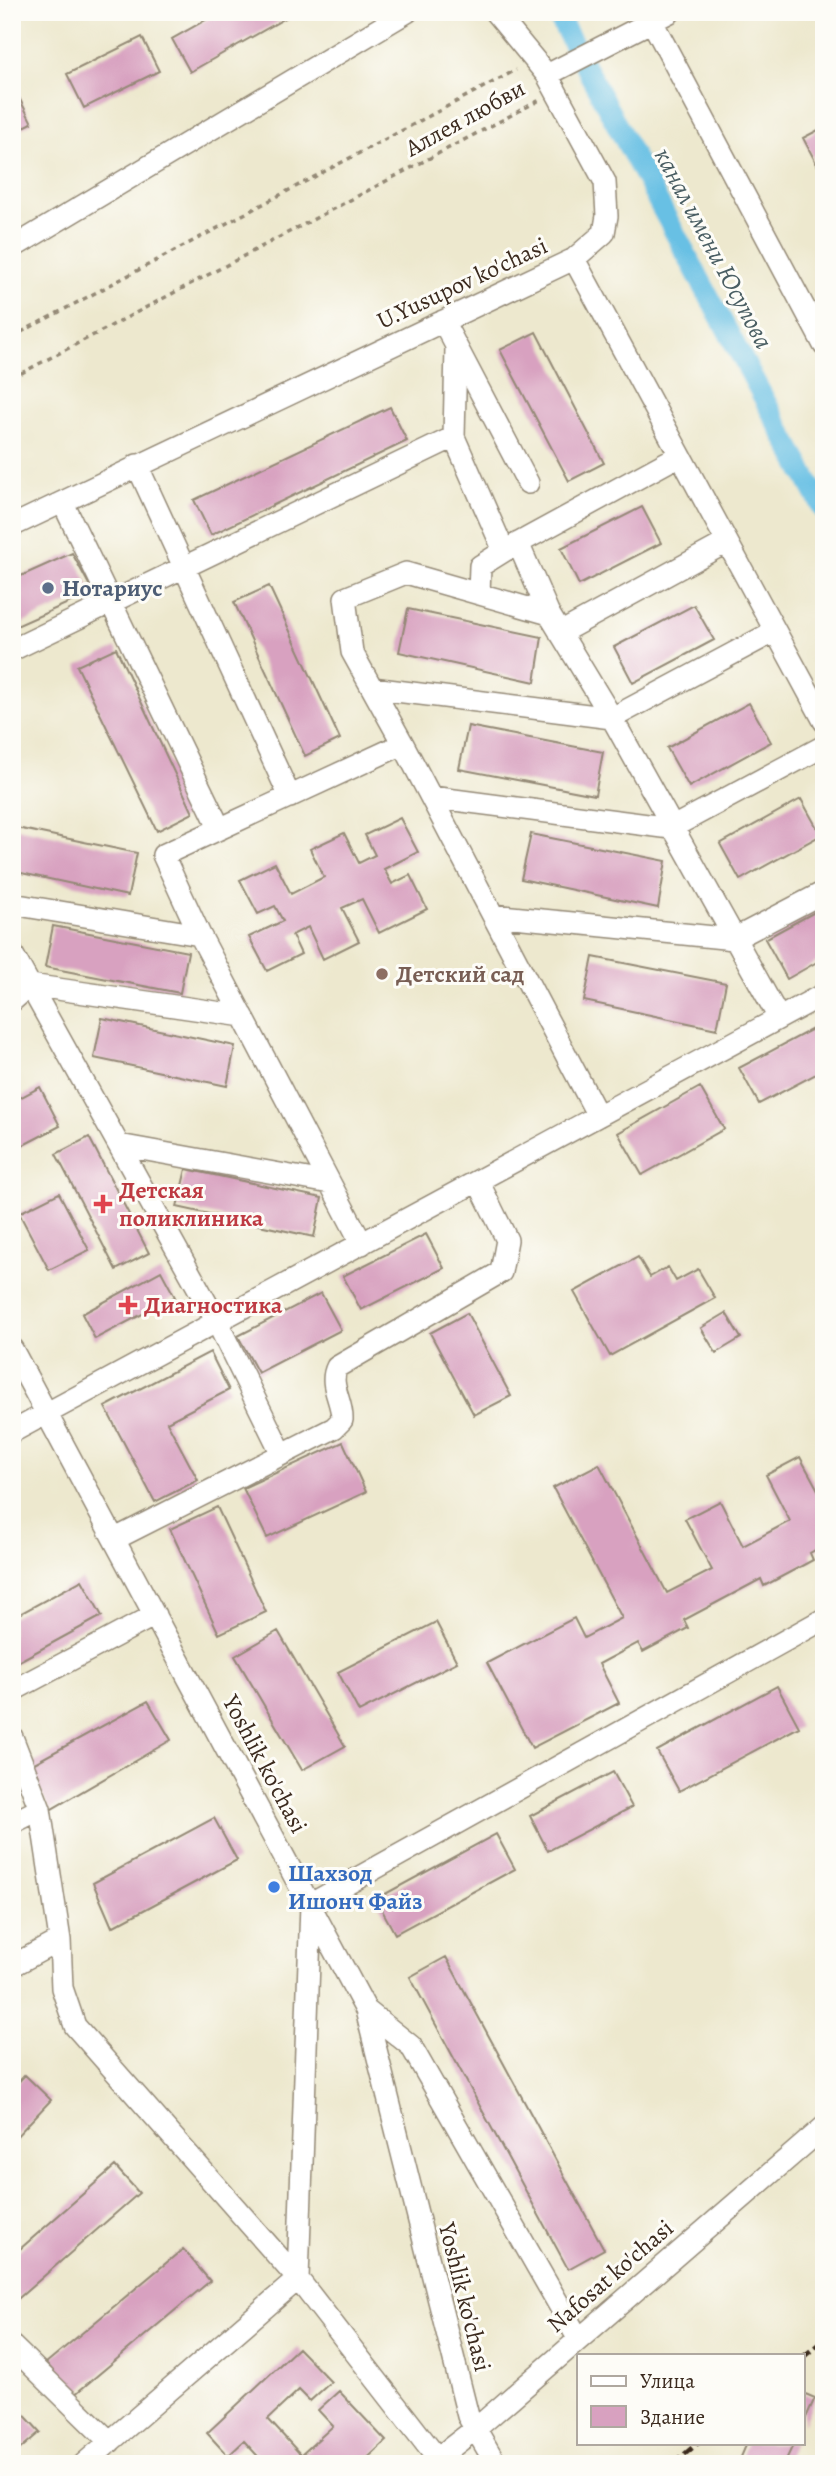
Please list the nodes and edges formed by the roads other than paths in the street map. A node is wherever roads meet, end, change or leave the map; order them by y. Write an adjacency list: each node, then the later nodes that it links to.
1 (407, 12): 5 (street)
2 (495, 12): 4 (street)
3 (656, 15): 4 (street); 8 (street)
4 (549, 77): 6 (street)
5 (12, 248)
6 (574, 259): 7 (street, U.Yusupov ko'chasi); 11 (street, U.Yusupov ko'chasi)
7 (443, 321): 9 (street); 12 (street, U.Yusupov ko'chasi)
8 (824, 345)
9 (456, 346): 10 (street); 13 (street)
10 (454, 437): 17 (street); 18 (street)
11 (680, 455): 16 (street, U.Yusupov ko'chasi); 17 (street)
12 (137, 465): 14 (street, U.Yusupov ko'chasi); 18 (street)
13 (527, 483)
14 (63, 503): 15 (street, U.Yusupov ko'chasi); 20 (street)
15 (12, 526)
16 (727, 542): 22 (street, U.Yusupov ko'chasi); 23 (street)
17 (512, 547): 19 (street); 21 (street)
18 (185, 568): 20 (street); 30 (street)
19 (479, 594): 21 (street); 25 (street)
20 (111, 603): 24 (street); 33 (street)
21 (549, 614): 23 (street)
22 (775, 631): 26 (street); 27 (street, U.Yusupov ko'chasi)
23 (560, 633): 26 (street)
24 (12, 650)
25 (372, 688): 26 (street); 28 (street)
26 (612, 719): 32 (street)
27 (824, 721)
28 (403, 744): 30 (street); 31 (street)
29 (824, 746): 32 (street)
30 (290, 797): 33 (street)
31 (431, 797): 32 (street); 36 (street)
32 (671, 828): 38 (street)
33 (220, 829): 37 (street)
34 (824, 891): 38 (street)
35 (12, 904): 37 (street)
36 (493, 915): 38 (street); 45 (street)
37 (200, 935): 43 (street)
38 (734, 939): 44 (street)
39 (12, 953): 40 (street)
40 (30, 985): 42 (street); 43 (street); 46 (street)
41 (824, 994): 44 (street)
42 (12, 1002)
43 (243, 1016): 48 (street)
44 (779, 1018): 45 (street)
45 (598, 1116): 47 (street)
46 (119, 1145): 48 (street); 50 (street)
47 (478, 1181): 49 (street); 54 (street)
48 (330, 1183): 49 (street)
49 (362, 1244): 50 (street)
50 (217, 1322): 52 (street); 54 (street)
51 (12, 1349): 52 (street, Yoshlik ko'chasi)
52 (47, 1414): 53 (street); 55 (street, Yoshlik ko'chasi)
53 (12, 1432)
54 (282, 1454): 55 (street)
55 (114, 1539): 56 (street, Yoshlik ko'chasi)
56 (155, 1615): 58 (street); 62 (street, Yoshlik ko'chasi)
57 (824, 1619): 62 (street)
58 (12, 1691)
59 (12, 1737): 60 (street)
60 (40, 1809): 61 (street); 63 (street)
61 (12, 1823)
62 (311, 1904): 65 (street, Yoshlik ko'chasi); 67 (street)
63 (60, 1940): 64 (street); 67 (street)
64 (12, 1966)
65 (366, 2010): 68 (street); 70 (street, Yoshlik ko'chasi)
66 (824, 2127): 68 (street, Nafosat ko'chasi)
67 (298, 2279): 71 (street); 72 (street)
68 (578, 2338): 70 (street, Nafosat ko'chasi)
69 (15, 2355): 71 (street)
70 (474, 2429): 72 (street, Nafosat ko'chasi); 74 (street, Yoshlik ko'chasi)
71 (110, 2442): 73 (street)
72 (434, 2461)
73 (84, 2464)
74 (496, 2464)

